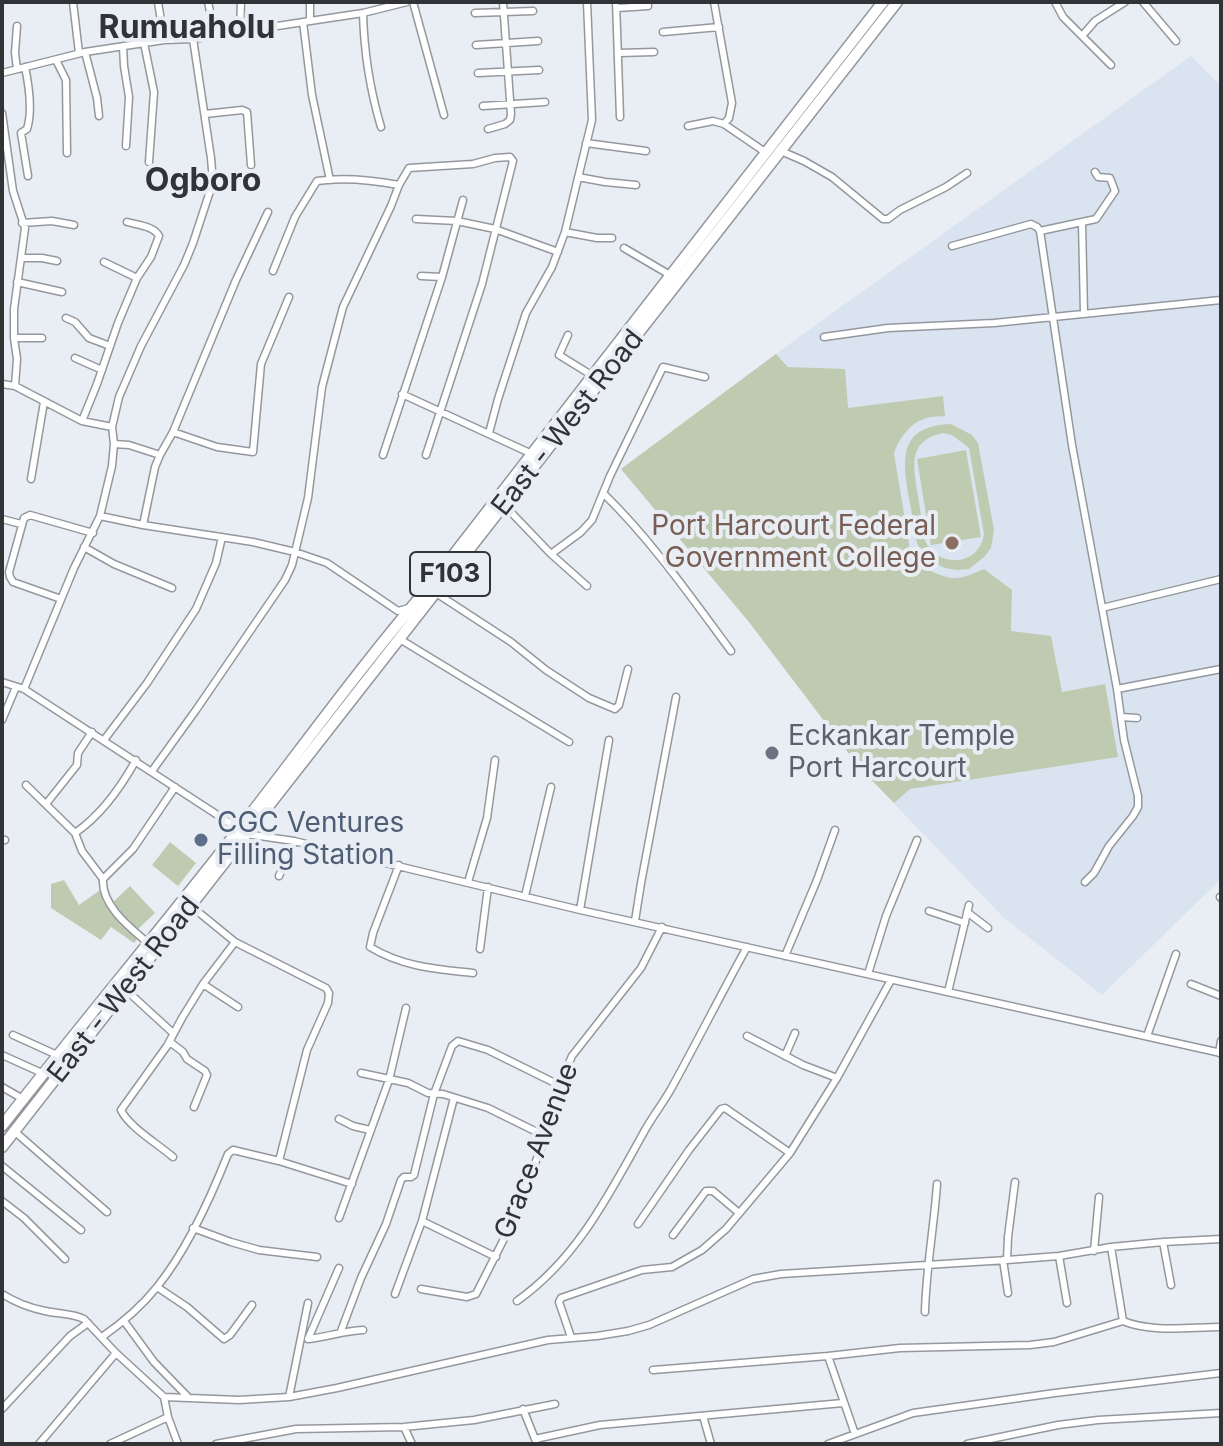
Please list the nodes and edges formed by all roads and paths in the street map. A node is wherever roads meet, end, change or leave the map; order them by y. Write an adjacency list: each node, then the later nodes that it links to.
1 (73, 2): 38 (street)
2 (158, 2): 30 (street)
3 (208, 2): 27 (street)
4 (241, 2): 25 (street)
5 (310, 2): 22 (street)
6 (410, 2): 15 (street); 52 (street)
7 (503, 2): 19 (street)
8 (587, 2): 59 (street)
9 (714, 2): 24 (street)
10 (883, 2): 63 (main road, East - West Road / F103)
11 (897, 2): 62 (main road, East - West Road / F103)
12 (1055, 2): 28 (street)
13 (1125, 2): 28 (street)
14 (1143, 2): 32 (street)
15 (380, 5): 20 (street)
16 (616, 5): 17 (street); 39 (street)
17 (648, 6)
18 (533, 11): 19 (street)
19 (504, 12): 21 (street); 33 (street)
20 (363, 13): 22 (street); 57 (street)
21 (475, 13)
22 (306, 22): 25 (street); 71 (street)
23 (17, 26): 42 (street)
24 (719, 27): 26 (street); 55 (street)
25 (240, 31): 27 (street)
26 (663, 32)
27 (215, 35): 29 (street)
28 (1082, 36): 41 (street)
29 (193, 39): 30 (street); 51 (street)
30 (164, 40): 34 (street)
31 (538, 41): 33 (street)
32 (1176, 41)
33 (506, 42): 35 (street); 44 (street)
34 (144, 43): 36 (street); 65 (street)
35 (476, 45)
36 (123, 46): 38 (street); 60 (street)
37 (654, 52): 39 (street)
38 (82, 53): 40 (street); 53 (street)
39 (619, 53): 54 (street)
40 (56, 60): 42 (street); 64 (street)
41 (1111, 65)
42 (21, 68): 45 (street); 69 (street)
43 (539, 70): 44 (street)
44 (509, 71): 46 (street); 48 (street)
45 (2, 73)
46 (478, 73)
47 (545, 102): 48 (street)
48 (511, 104): 49 (street); 58 (street)
49 (483, 106)
50 (2, 113): 79 (street)
51 (205, 114): 66 (street); 119 (street)
52 (444, 115)
53 (99, 116)
54 (620, 117)
55 (724, 124): 56 (street); 63 (street)
56 (688, 126)
57 (381, 127)
58 (488, 129)
59 (586, 143): 61 (street); 70 (street)
60 (126, 146)
61 (646, 151)
62 (781, 151): 68 (street); 129 (main road, East - West Road / F103)
63 (765, 152): 93 (main road, East - West Road / F103)
64 (67, 153)
65 (149, 162)
66 (251, 165)
67 (1095, 172): 80 (street)
68 (967, 173)
69 (28, 176)
70 (578, 177): 73 (street); 84 (street)
71 (330, 180): 72 (street); 92 (street)
72 (399, 185): 82 (street); 137 (street)
73 (636, 185)
74 (463, 200): 77 (street)
75 (268, 212): 120 (street)
76 (416, 219): 77 (street)
77 (457, 221): 82 (street); 95 (street)
78 (127, 222): 96 (street)
79 (22, 223): 81 (street); 89 (street)
80 (1082, 223): 83 (street); 101 (street)
81 (74, 225)
82 (495, 229): 88 (street); 117 (street)
83 (1040, 231): 86 (street); 102 (street)
84 (565, 232): 85 (street); 88 (street)
85 (612, 238)
86 (952, 246)
87 (624, 248): 93 (street)
88 (558, 252): 121 (street)
89 (21, 258): 90 (street); 97 (street)
90 (57, 261)
91 (104, 262): 96 (street)
92 (273, 271)
93 (670, 275): 111 (main road, East - West Road / F103)
94 (421, 276): 95 (street)
95 (442, 277): 115 (street)
96 (137, 278): 108 (street)
97 (17, 282): 98 (street); 106 (street)
98 (62, 292)
99 (289, 297): 120 (street)
100 (1221, 300): 101 (street)
101 (1084, 313): 102 (street)
102 (1054, 316): 105 (street); 144 (street)
103 (66, 318): 108 (street)
104 (568, 335): 111 (street)
105 (824, 337)
106 (14, 338): 107 (street); 114 (street)
107 (42, 338)
108 (110, 346): 110 (street)
109 (75, 358): 110 (street)
110 (102, 370): 118 (street)
111 (593, 376): 123 (main road, East - West Road / F103)
112 (705, 377): 128 (street)
113 (2, 384): 114 (street)
114 (15, 386): 116 (street)
115 (402, 394): 117 (street); 125 (street)
116 (44, 402): 118 (street); 127 (street)
117 (441, 411): 121 (street); 126 (street)
118 (82, 421): 119 (street)
119 (112, 427): 122 (street)
120 (173, 432): 124 (street)
121 (489, 433): 123 (street)
122 (114, 444): 124 (street); 130 (street)
123 (532, 454): 145 (main road, East - West Road / F103)
124 (160, 455): 133 (street)
125 (383, 455)
126 (426, 455)
127 (31, 479)
128 (604, 494): 138 (street); 147 (street)
129 (504, 505): 138 (street); 142 (main road, East - West Road / F103)
130 (100, 516): 133 (street); 134 (street)
131 (2, 519): 132 (street)
132 (21, 524): 134 (street); 143 (street)
133 (143, 525): 135 (street)
134 (93, 533): 136 (street)
135 (222, 537): 137 (street); 158 (street)
136 (84, 547): 141 (street); 143 (street)
137 (295, 552): 145 (street); 163 (street)
138 (551, 554): 140 (street)
139 (1221, 579): 144 (street)
140 (587, 586)
141 (172, 588)
142 (436, 593): 145 (main road, East - West Road / F103); 148 (street)
143 (61, 599): 151 (street)
144 (1102, 608): 152 (street)
145 (415, 609): 146 (main road, East - West Road / F103); 169 (main road, East - West Road / F103)
146 (398, 638): 160 (street); 169 (main road, East - West Road / F103)
147 (731, 651)
148 (628, 669)
149 (1221, 669): 152 (street)
150 (2, 682): 151 (street)
151 (20, 688): 156 (street); 157 (street)
152 (1117, 689): 154 (street)
153 (676, 697): 183 (street)
154 (1121, 717): 155 (street); 177 (street)
155 (1137, 718)
156 (2, 720)
157 (92, 732): 158 (street); 167 (street)
158 (104, 740): 161 (street)
159 (609, 740): 181 (street)
160 (569, 742)
161 (136, 760): 163 (street); 170 (street)
162 (495, 760): 176 (street)
163 (152, 771): 165 (street)
164 (26, 785): 167 (street)
165 (175, 787): 169 (street); 175 (street)
166 (551, 787): 179 (street)
167 (46, 804): 170 (street)
168 (835, 830): 192 (street)
169 (242, 832): 172 (street); 180 (main road, East - West Road / F103); 188 (main road, East - West Road / F103)
170 (75, 833): 175 (street)
171 (917, 840): 194 (street)
172 (294, 841): 173 (street); 174 (street)
173 (399, 865): 176 (street); 193 (street)
174 (279, 876)
175 (103, 879): 188 (street)
176 (468, 882): 178 (street)
177 (1085, 882)
178 (488, 887): 179 (street); 190 (street)
179 (525, 896): 181 (street)
180 (191, 906): 187 (street); 198 (main road, East - West Road / F103)
181 (580, 910): 183 (street)
182 (929, 911): 184 (street)
183 (635, 921): 185 (street)
184 (965, 923): 186 (street); 199 (street)
185 (662, 927): 189 (street); 218 (street, Grace Avenue)
186 (988, 928)
187 (235, 942): 196 (street); 232 (street)
188 (149, 944): 212 (main road, East - West Road / F103)
189 (747, 947): 192 (street); 264 (street)
190 (480, 949)
191 (1176, 954): 207 (street)
192 (785, 956): 194 (street)
193 (473, 973)
194 (868, 974): 195 (street)
195 (891, 980): 199 (street); 216 (street)
196 (203, 984): 201 (street); 203 (street)
197 (1191, 984): 200 (street)
198 (126, 990): 203 (street); 227 (main road, East - West Road / F103)
199 (948, 992): 207 (street)
200 (1221, 996)
201 (238, 1007)
202 (406, 1008): 217 (street)
203 (173, 1033): 209 (street)
204 (795, 1033): 213 (street)
205 (13, 1035): 212 (street)
206 (747, 1036): 213 (street)
207 (1147, 1036): 210 (street)
208 (1221, 1041): 210 (street)
209 (170, 1042): 223 (street); 231 (street)
210 (1220, 1053)
211 (2, 1055): 214 (street)
212 (57, 1055): 214 (main road, East - West Road / F103)
213 (785, 1056): 216 (street)
214 (42, 1073): 222 (main road, East - West Road / F103)
215 (361, 1073): 217 (street)
216 (837, 1078): 230 (street)
217 (389, 1080): 220 (street); 226 (street)
218 (561, 1086): 220 (street); 228 (street, Grace Avenue)
219 (2, 1087): 222 (street)
220 (434, 1094): 221 (street); 274 (street)
221 (454, 1098): 228 (street); 242 (street)
222 (23, 1099): 225 (main road, East - West Road / F103)
223 (194, 1107)
224 (339, 1119): 226 (street)
225 (2, 1126)
226 (370, 1130): 235 (street)
227 (14, 1131): 229 (main road, East - West Road / F103); 239 (street)
228 (545, 1136): 253 (street, Grace Avenue)
229 (2, 1147)
230 (790, 1153): 240 (street); 243 (street)
231 (173, 1157)
232 (279, 1161): 235 (street); 244 (street)
233 (2, 1166): 245 (street)
234 (1015, 1182): 255 (street)
235 (352, 1184): 241 (street)
236 (937, 1184): 256 (street)
237 (1099, 1197): 250 (street)
238 (2, 1201): 254 (street)
239 (107, 1212)
240 (739, 1213): 246 (street); 276 (street)
241 (339, 1218)
242 (422, 1221): 253 (street); 263 (street)
243 (638, 1224)
244 (193, 1228): 252 (street); 259 (street)
245 (81, 1230)
246 (673, 1235)
247 (1221, 1239): 248 (street)
248 (1163, 1242): 249 (street); 258 (street)
249 (1111, 1247): 250 (street); 270 (street)
250 (1094, 1251): 251 (street)
251 (1059, 1256): 255 (street); 266 (street)
252 (317, 1257)
253 (496, 1257): 260 (street, Grace Avenue)
254 (65, 1259)
255 (1005, 1260): 256 (street); 261 (street)
256 (928, 1264): 268 (street); 276 (street)
257 (339, 1268): 277 (street)
258 (1171, 1285)
259 (157, 1287): 267 (street); 269 (street)
260 (421, 1289)
261 (1008, 1293)
262 (2, 1294): 271 (street)
263 (395, 1294)
264 (517, 1301)
265 (308, 1303): 278 (street)
266 (1067, 1303)
267 (252, 1305)
268 (925, 1312)
269 (124, 1321): 275 (street); 284 (street)
270 (1123, 1321): 272 (street); 280 (street)
271 (88, 1323): 275 (street); 288 (street)
272 (1221, 1327)
273 (363, 1330): 274 (street)
274 (341, 1331): 277 (street)
275 (102, 1337): 279 (street)
276 (571, 1337): 285 (street)
277 (308, 1339): 278 (street)
278 (299, 1342): 285 (street)
279 (116, 1353): 283 (street); 296 (street)
280 (828, 1356): 281 (street); 286 (street)
281 (653, 1370)
282 (1221, 1373): 294 (street)
283 (164, 1397): 284 (street); 292 (street)
284 (188, 1397): 285 (street)
285 (289, 1397)
286 (843, 1403): 291 (street); 294 (street)
287 (555, 1404): 289 (street)
288 (2, 1409)
289 (523, 1409): 293 (street); 295 (street)
290 (1221, 1413): 303 (street)
291 (703, 1416): 295 (street); 301 (street)
292 (168, 1417): 297 (street); 298 (street)
293 (404, 1427): 299 (street); 300 (street)
294 (855, 1434): 302 (street)
295 (536, 1441)
296 (39, 1444)
297 (110, 1444)
298 (178, 1444)
299 (216, 1444)
300 (412, 1444)
301 (711, 1444)
302 (828, 1444)
303 (967, 1444)

